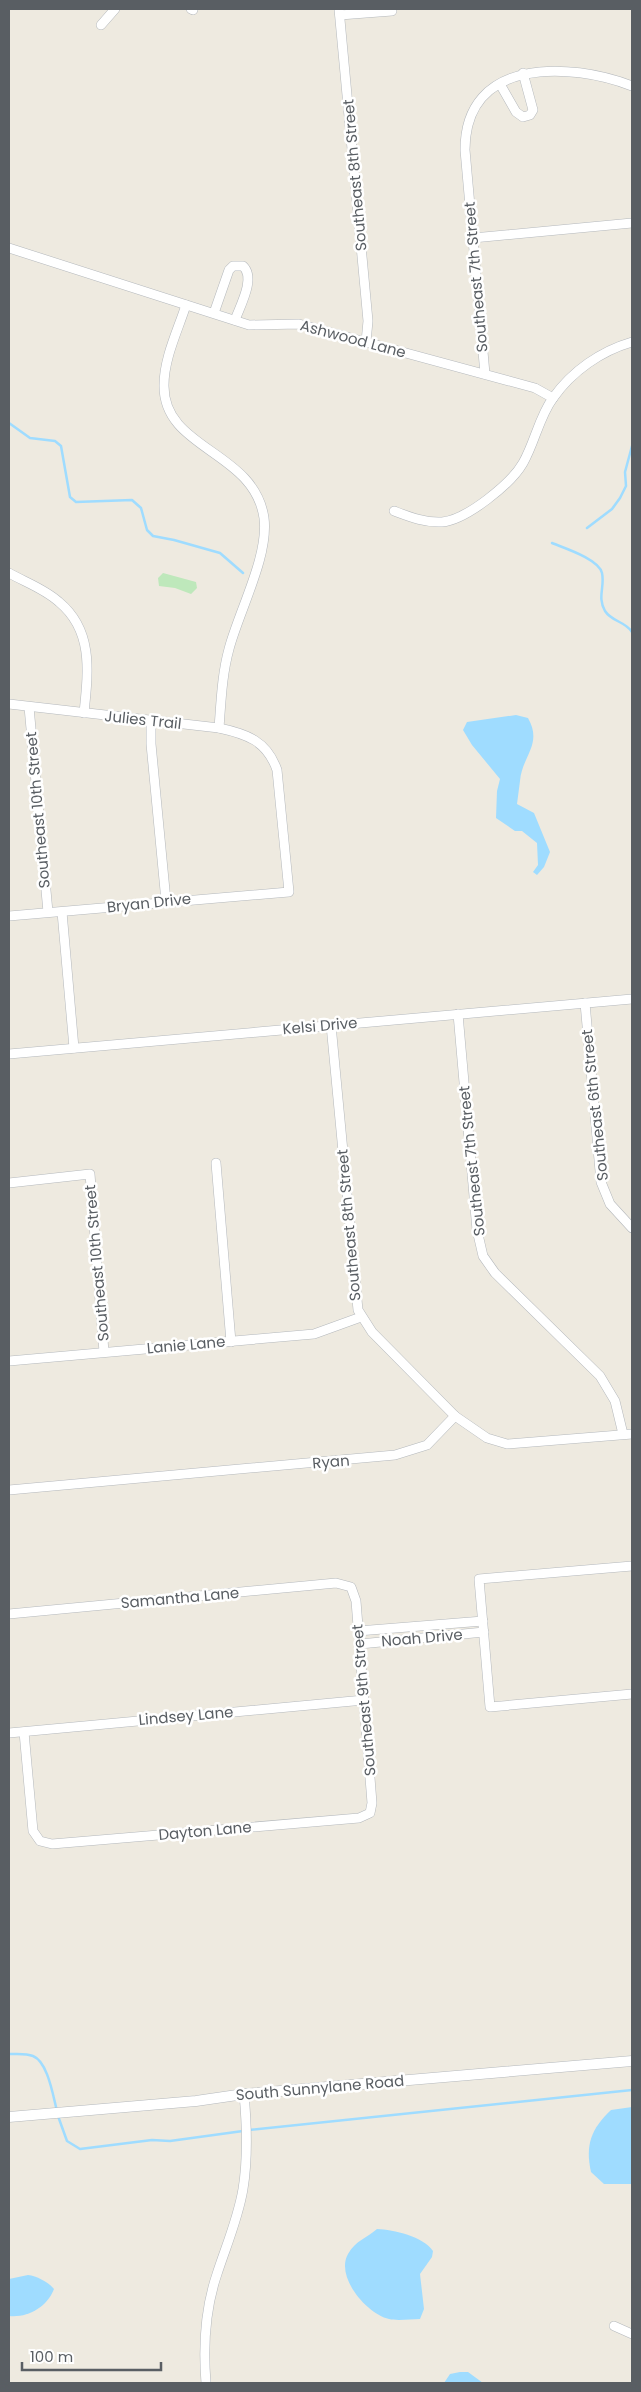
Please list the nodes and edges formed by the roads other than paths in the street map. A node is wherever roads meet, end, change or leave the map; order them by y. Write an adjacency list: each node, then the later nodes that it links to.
1 (115, 9): 4 (street)
2 (392, 11): 3 (street)
3 (340, 12): 14 (street, Southeast 8th Street)
4 (101, 26)
5 (522, 73): 6 (street, Southeast 7th Street); 6 (street); 7 (street)
6 (500, 84): 9 (street, Southeast 7th Street)
7 (632, 86)
8 (632, 223): 9 (street)
9 (473, 238): 16 (street, Southeast 7th Street)
10 (9, 248): 11 (street, Ashwood Lane)
11 (186, 305): 12 (street, Ashwood Lane); 24 (street)
12 (214, 314): 13 (street, Ashwood Lane); 13 (street)
13 (236, 320): 14 (street, Ashwood Lane)
14 (366, 342): 16 (street, Ashwood Lane)
15 (632, 342): 17 (street)
16 (485, 374): 17 (street, Ashwood Lane)
17 (553, 398): 18 (street)
18 (394, 511)
19 (9, 573): 22 (street)
20 (9, 704): 21 (street, Julies Trail)
21 (29, 707): 22 (street, Julies Trail); 27 (street, Southeast 10th Street)
22 (84, 713): 23 (street, Julies Trail)
23 (151, 721): 24 (street, Julies Trail); 26 (street)
24 (219, 728): 25 (street, Julies Trail)
25 (289, 892): 26 (street, Bryan Drive)
26 (166, 901): 28 (street, Bryan Drive)
27 (48, 912): 28 (street, Bryan Drive); 29 (street, Bryan Drive)
28 (62, 912): 34 (street)
29 (9, 916)
30 (632, 998): 31 (street, Kelsi Drive)
31 (585, 1003): 32 (street, Kelsi Drive); 38 (street, Southeast 6th Street)
32 (458, 1014): 33 (street, Kelsi Drive); 44 (street, Southeast 7th Street)
33 (332, 1025): 34 (street, Kelsi Drive); 39 (street, Southeast 8th Street)
34 (74, 1048): 35 (street, Kelsi Drive)
35 (9, 1054)
36 (216, 1163): 40 (street)
37 (9, 1183): 41 (street, Southeast 10th Street)
38 (632, 1228)
39 (361, 1317): 40 (street, Lanie Lane); 43 (street, Southeast 8th Street)
40 (231, 1342): 41 (street, Lanie Lane)
41 (104, 1352): 42 (street, Lanie Lane)
42 (9, 1361)
43 (455, 1416): 44 (street); 45 (street, Ryan)
44 (628, 1434)
45 (9, 1490)
46 (632, 1566): 49 (street)
47 (351, 1586): 48 (street, Samantha Lane); 50 (street, Southeast 9th Street)
48 (9, 1614)
49 (483, 1621): 50 (street, Noah Drive); 51 (street)
50 (358, 1631): 52 (street, Southeast 9th Street)
51 (484, 1632): 52 (street, Noah Drive); 53 (street)
52 (360, 1644): 54 (street, Southeast 9th Street)
53 (632, 1694)
54 (364, 1700): 55 (street, Lindsey Lane); 57 (street, Southeast 9th Street)
55 (24, 1732): 56 (street, Lindsey Lane); 57 (street, Dayton Lane)
56 (9, 1733)
57 (370, 1813)
58 (632, 2062): 59 (street, South Sunnylane Road)
59 (244, 2094): 60 (street, South Sunnylane Road); 63 (street)
60 (9, 2117)
61 (614, 2326): 62 (street)
62 (632, 2334)
63 (206, 2383)

